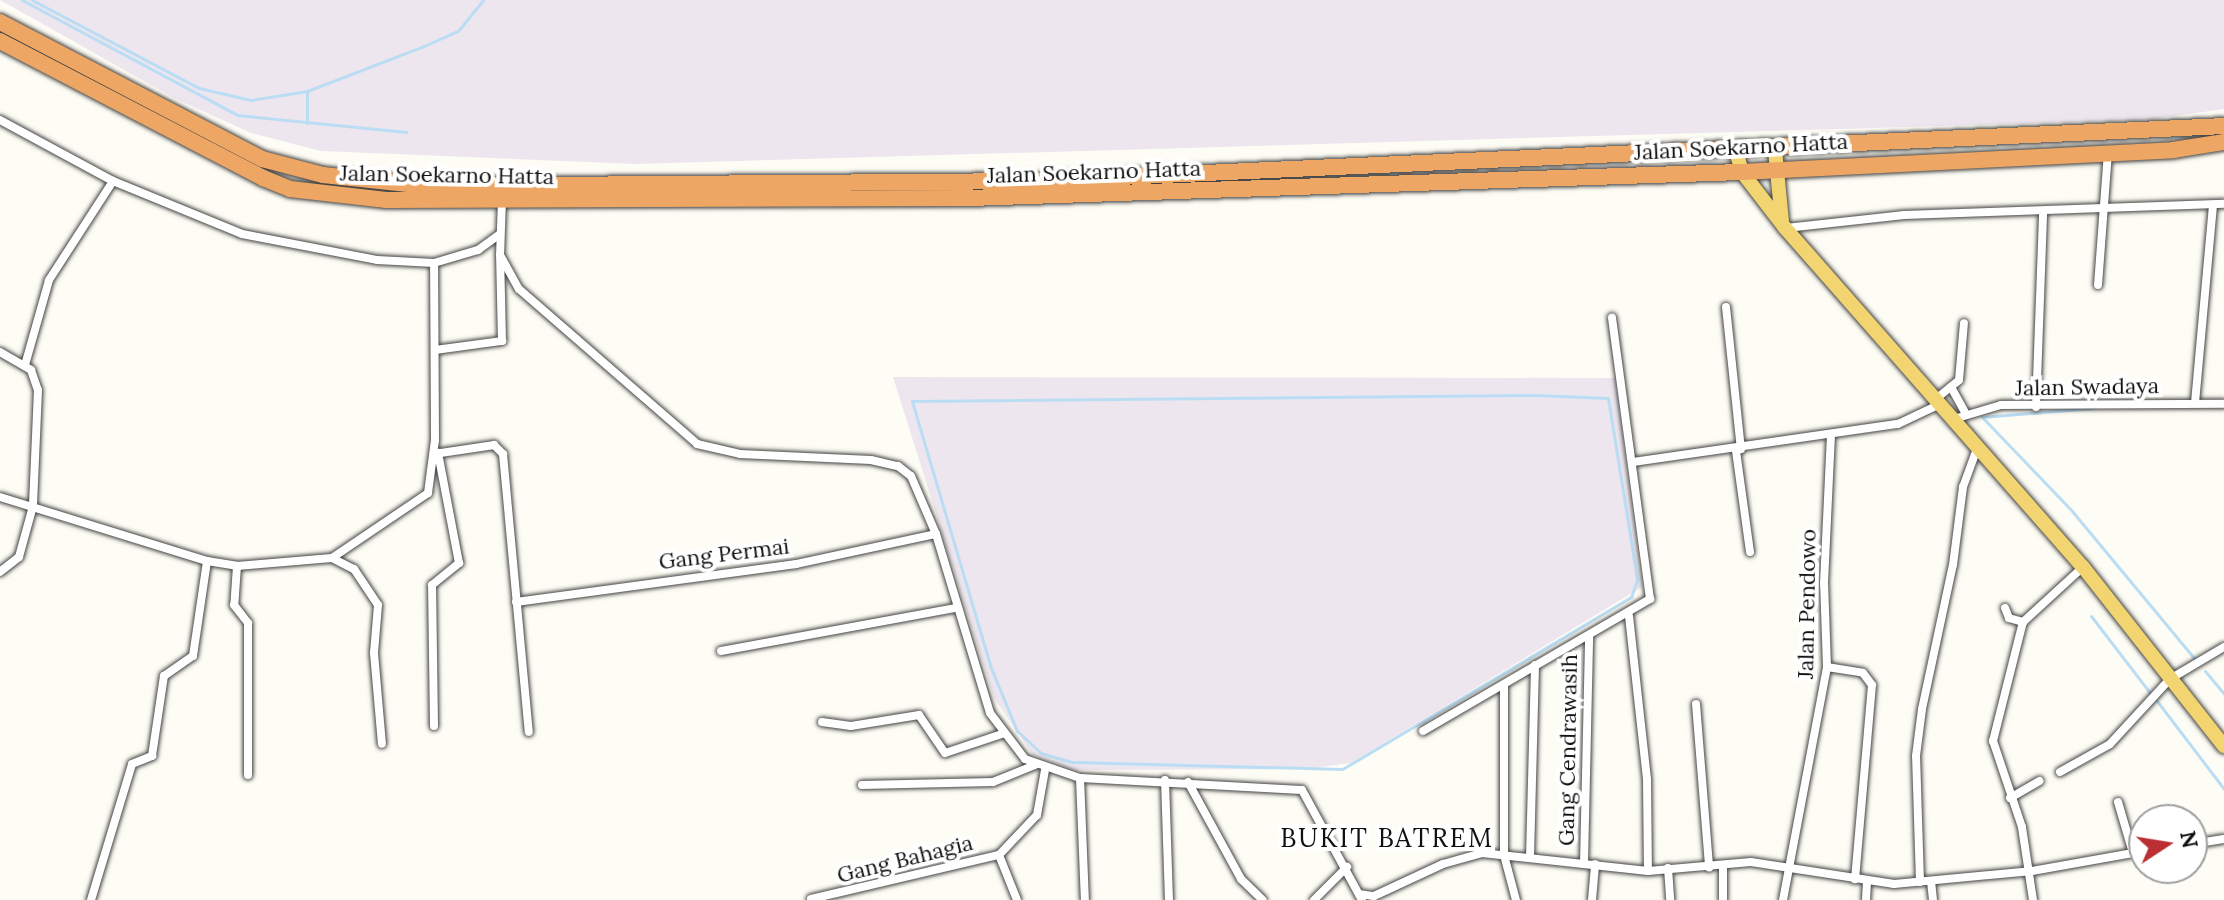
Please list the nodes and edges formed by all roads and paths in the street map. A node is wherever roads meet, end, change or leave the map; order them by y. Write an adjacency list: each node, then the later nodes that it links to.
1 (0, 22): 12 (highway, Jalan Soekarno Hatta)
2 (0, 41): 12 (highway, Jalan Soekarno Hatta)
3 (0, 120): 11 (street)
4 (2224, 126): 6 (highway, Jalan Soekarno Hatta)
5 (2224, 142): 8 (highway, Jalan Soekarno Hatta)
6 (1775, 150): 7 (highway, Jalan Soekarno Hatta); 9 (main road)
7 (1736, 151): 10 (main road); 12 (highway, Jalan Soekarno Hatta)
8 (2108, 152): 9 (highway, Jalan Soekarno Hatta); 14 (street)
9 (1775, 169): 10 (highway, Jalan Soekarno Hatta); 17 (main road)
10 (1742, 172): 12 (highway, Jalan Soekarno Hatta); 17 (main road)
11 (113, 181): 20 (street); 27 (street)
12 (502, 191): 18 (street)
13 (2224, 204): 15 (street)
14 (2106, 206): 15 (street); 16 (street); 21 (street)
15 (2213, 206): 30 (street)
16 (2043, 213): 17 (street); 32 (street)
17 (1784, 227): 29 (main road)
18 (499, 235): 19 (street); 20 (street)
19 (500, 255): 25 (street); 41 (street)
20 (434, 263): 25 (street)
21 (2098, 285)
22 (1726, 307): 36 (street)
23 (1612, 318): 38 (street)
24 (1964, 323): 28 (street)
25 (435, 350): 37 (street)
26 (0, 352): 27 (street)
27 (25, 365): 40 (street)
28 (1951, 387): 29 (street); 33 (street)
29 (1939, 401): 33 (main road); 34 (street)
30 (2195, 403): 31 (street, Jalan Swadaya); 32 (street, Jalan Swadaya)
31 (2224, 404)
32 (2036, 407): 33 (street, Jalan Swadaya)
33 (1960, 415): 35 (main road)
34 (1831, 436): 36 (street); 57 (street, Jalan Pendowo)
35 (1978, 445): 46 (main road); 96 (street)
36 (1739, 450): 38 (street); 42 (street)
37 (436, 454): 43 (street); 48 (street); 62 (street)
38 (1633, 462): 51 (street)
39 (0, 497): 40 (street)
40 (33, 506): 44 (street); 47 (street)
41 (936, 534): 48 (street, Gang Permai); 49 (street)
42 (1750, 552)
43 (332, 558): 45 (street); 66 (street)
44 (207, 561): 45 (street); 99 (street)
45 (237, 566): 71 (street)
46 (2083, 567): 52 (street); 58 (main road)
47 (0, 572)
48 (516, 602): 64 (street)
49 (956, 608): 55 (street); 65 (street)
50 (2005, 608): 52 (street)
51 (1629, 616): 53 (street); 91 (street)
52 (2023, 622): 77 (street)
53 (1589, 636): 56 (street); 84 (street, Gang Cendrawasih)
54 (2224, 647): 58 (street)
55 (721, 651)
56 (1535, 665): 59 (street); 83 (street)
57 (1827, 667): 87 (street, Jalan Pendowo); 93 (street)
58 (2170, 679): 67 (main road); 70 (street)
59 (1504, 685): 63 (street); 82 (street)
60 (1696, 704): 89 (street)
61 (822, 722): 65 (street)
62 (434, 726)
63 (1423, 731)
64 (529, 732)
65 (1002, 734): 68 (street)
66 (382, 744)
67 (2224, 746)
68 (1035, 765): 69 (street); 76 (street)
69 (1045, 770): 72 (street); 81 (street, Gang Bahagia)
70 (2060, 772)
71 (248, 775)
72 (1080, 778): 73 (street); 101 (street)
73 (1165, 780): 75 (street); 102 (street)
74 (2040, 781): 77 (street)
75 (1188, 782): 88 (street); 103 (street)
76 (862, 785)
77 (2010, 798): 92 (street)
78 (2118, 802): 79 (street)
79 (2128, 836)
80 (2128, 854): 92 (street)
81 (999, 855): 98 (street, Gang Bahagia); 100 (street)
82 (1504, 855): 83 (street); 97 (street); 105 (street)
83 (1530, 857): 84 (street)
84 (1584, 863): 85 (street)
85 (1595, 864): 91 (street); 106 (street)
86 (1723, 865): 87 (street); 89 (street); 108 (street)
87 (1786, 865): 93 (street); 109 (street, Jalan Pendowo)
88 (1347, 867): 97 (street); 104 (street)
89 (1709, 867): 90 (street)
90 (1668, 868): 91 (street); 107 (street)
91 (1648, 871)
92 (2032, 871): 94 (street); 112 (street)
93 (1855, 879): 95 (street)
94 (1931, 881): 96 (street); 111 (street)
95 (1867, 882): 96 (street); 110 (street)
96 (1920, 882)
97 (1361, 897)
98 (811, 899)
99 (91, 900)
100 (1017, 900)
101 (1085, 900)
102 (1169, 900)
103 (1263, 900)
104 (1314, 900)
105 (1516, 900)
106 (1592, 900)
107 (1670, 900)
108 (1723, 900)
109 (1783, 900)
110 (1866, 900)
111 (1933, 900)
112 (2033, 900)

